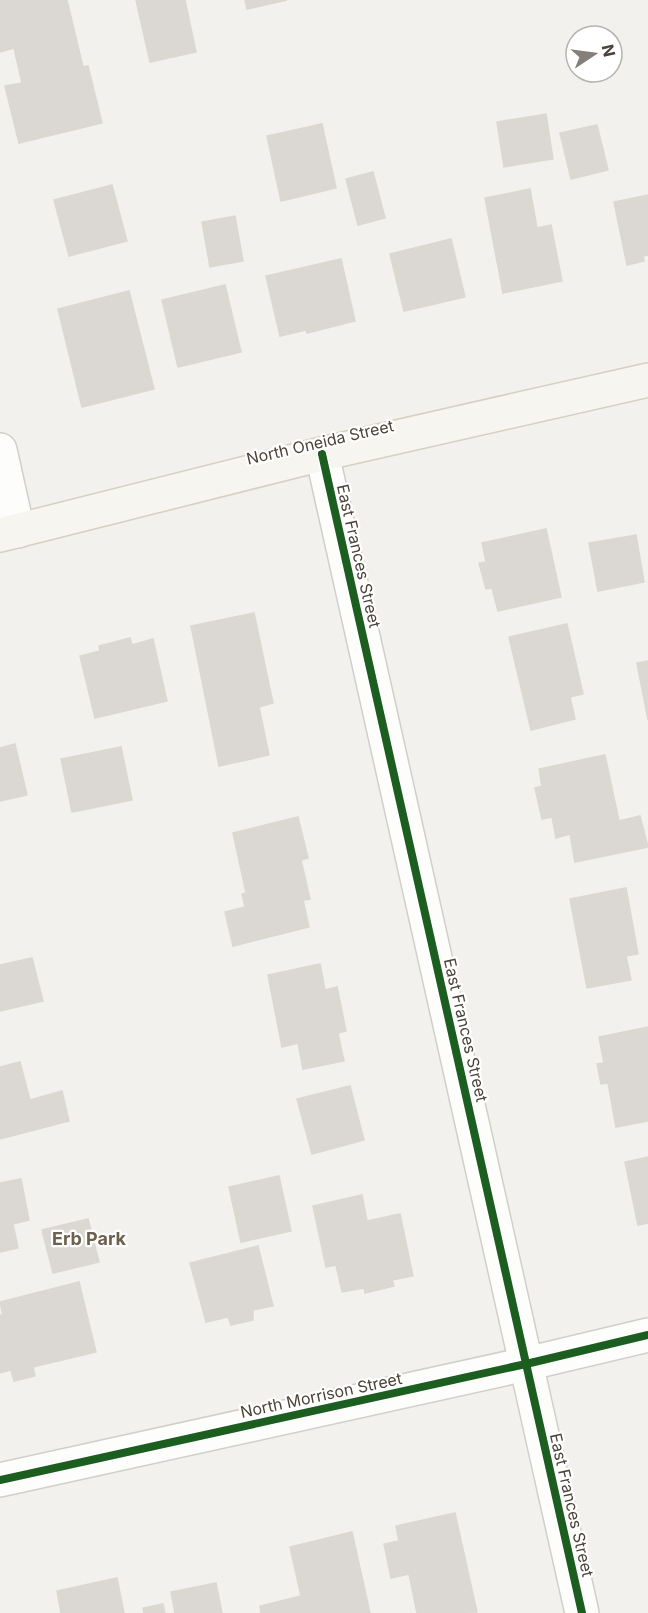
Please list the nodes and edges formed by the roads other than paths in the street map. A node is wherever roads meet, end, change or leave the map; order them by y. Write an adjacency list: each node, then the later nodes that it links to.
1 (648, 380): 3 (main road, North Oneida Street)
2 (0, 450): 4 (street)
3 (322, 454): 4 (main road, North Oneida Street); 6 (street, East Frances Street)
4 (9, 533)
5 (648, 1335): 6 (street, North Morrison Street)
6 (526, 1364): 7 (street, North Morrison Street); 8 (street, East Frances Street)
7 (0, 1480)
8 (582, 1613)

